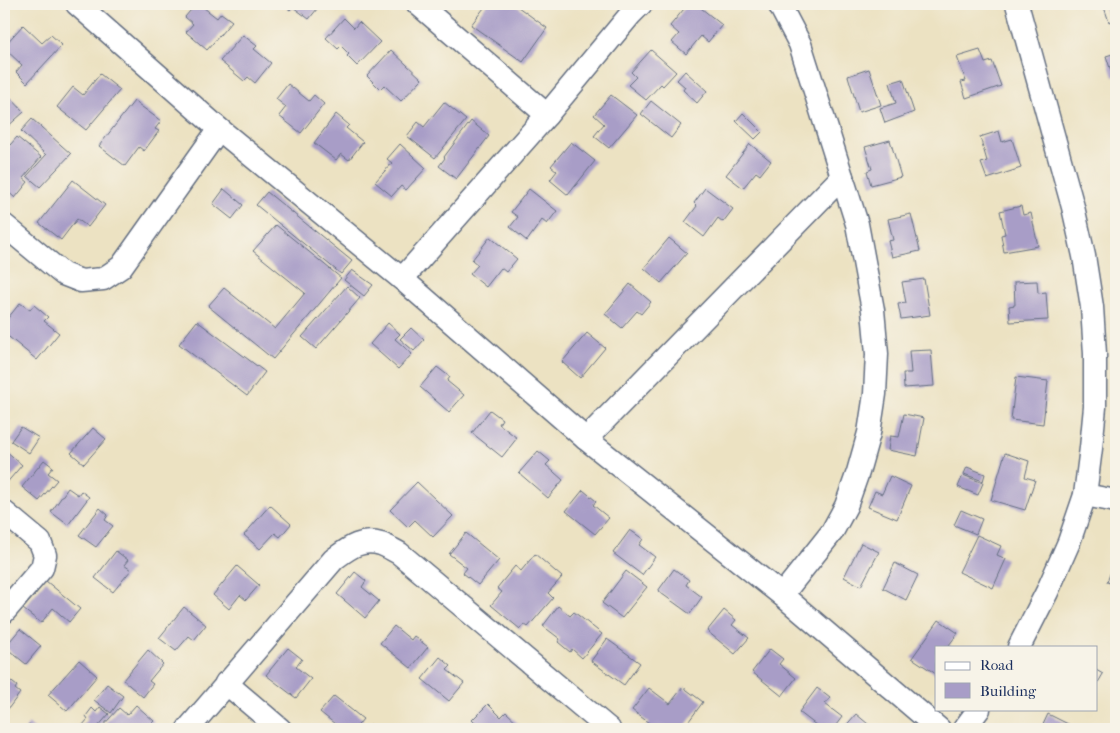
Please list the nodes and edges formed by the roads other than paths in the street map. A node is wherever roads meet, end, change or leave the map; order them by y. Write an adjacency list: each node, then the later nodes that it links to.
1 (77, 4): 7 (street)
2 (418, 4): 6 (street)
3 (641, 4): 6 (street)
4 (779, 4): 8 (street)
5 (1017, 4): 12 (street)
6 (547, 115): 10 (street)
7 (219, 129): 9 (street); 10 (street)
8 (842, 177): 11 (street); 15 (street)
9 (4, 225)
10 (402, 279): 11 (street)
11 (586, 440): 15 (street)
12 (1085, 495): 13 (street); 17 (street)
13 (1116, 501)
14 (4, 512): 16 (street)
15 (782, 595): 23 (street)
16 (4, 612)
17 (1020, 646)
18 (226, 683): 20 (street); 21 (street); 22 (street)
19 (977, 710): 24 (street)
20 (188, 729)
21 (280, 729)
22 (609, 729)
23 (939, 729)
24 (964, 729)

